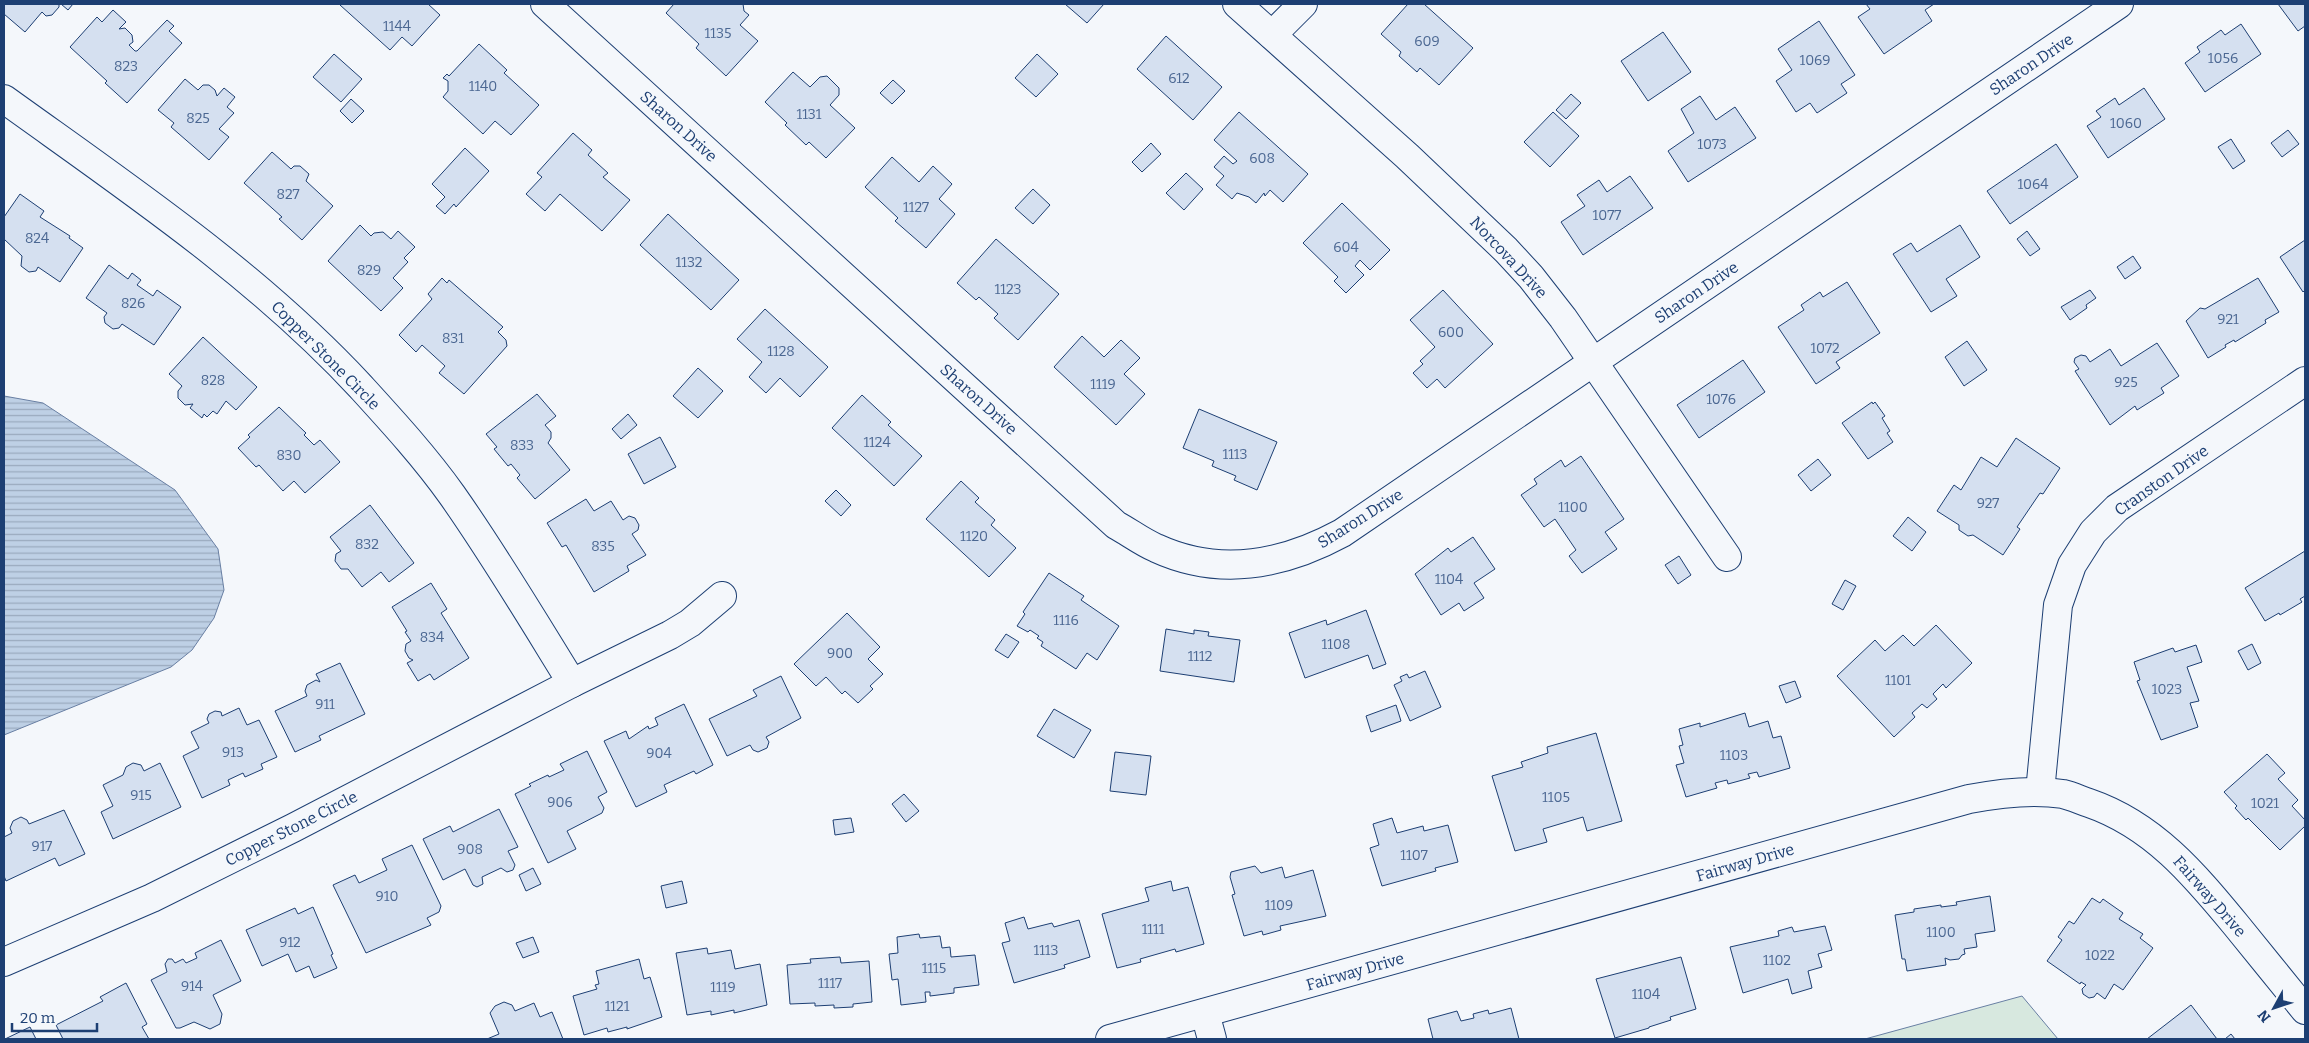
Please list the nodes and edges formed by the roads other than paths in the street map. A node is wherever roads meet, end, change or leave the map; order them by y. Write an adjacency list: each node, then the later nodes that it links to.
1 (545, 4): 7 (street, Sharon Drive)
2 (1237, 4): 5 (street, Norcova Drive)
3 (1303, 4): 5 (street)
4 (2119, 4): 7 (street, Sharon Drive)
5 (1272, 35): 7 (street, Norcova Drive)
6 (4, 99): 11 (street, Copper Stone Circle)
7 (1594, 361): 9 (street, Norcova Drive)
8 (2305, 381): 12 (street, Cranston Drive)
9 (1727, 557)
10 (722, 596): 11 (street, Copper Stone Circle)
11 (572, 684): 13 (street, Copper Stone Circle)
12 (2040, 792): 14 (street, Fairway Drive); 15 (street, Fairway Drive)
13 (4, 962)
14 (2305, 1010)
15 (1205, 1013): 16 (street, Fairway Drive); 17 (street)
16 (1110, 1039)
17 (1212, 1039)

